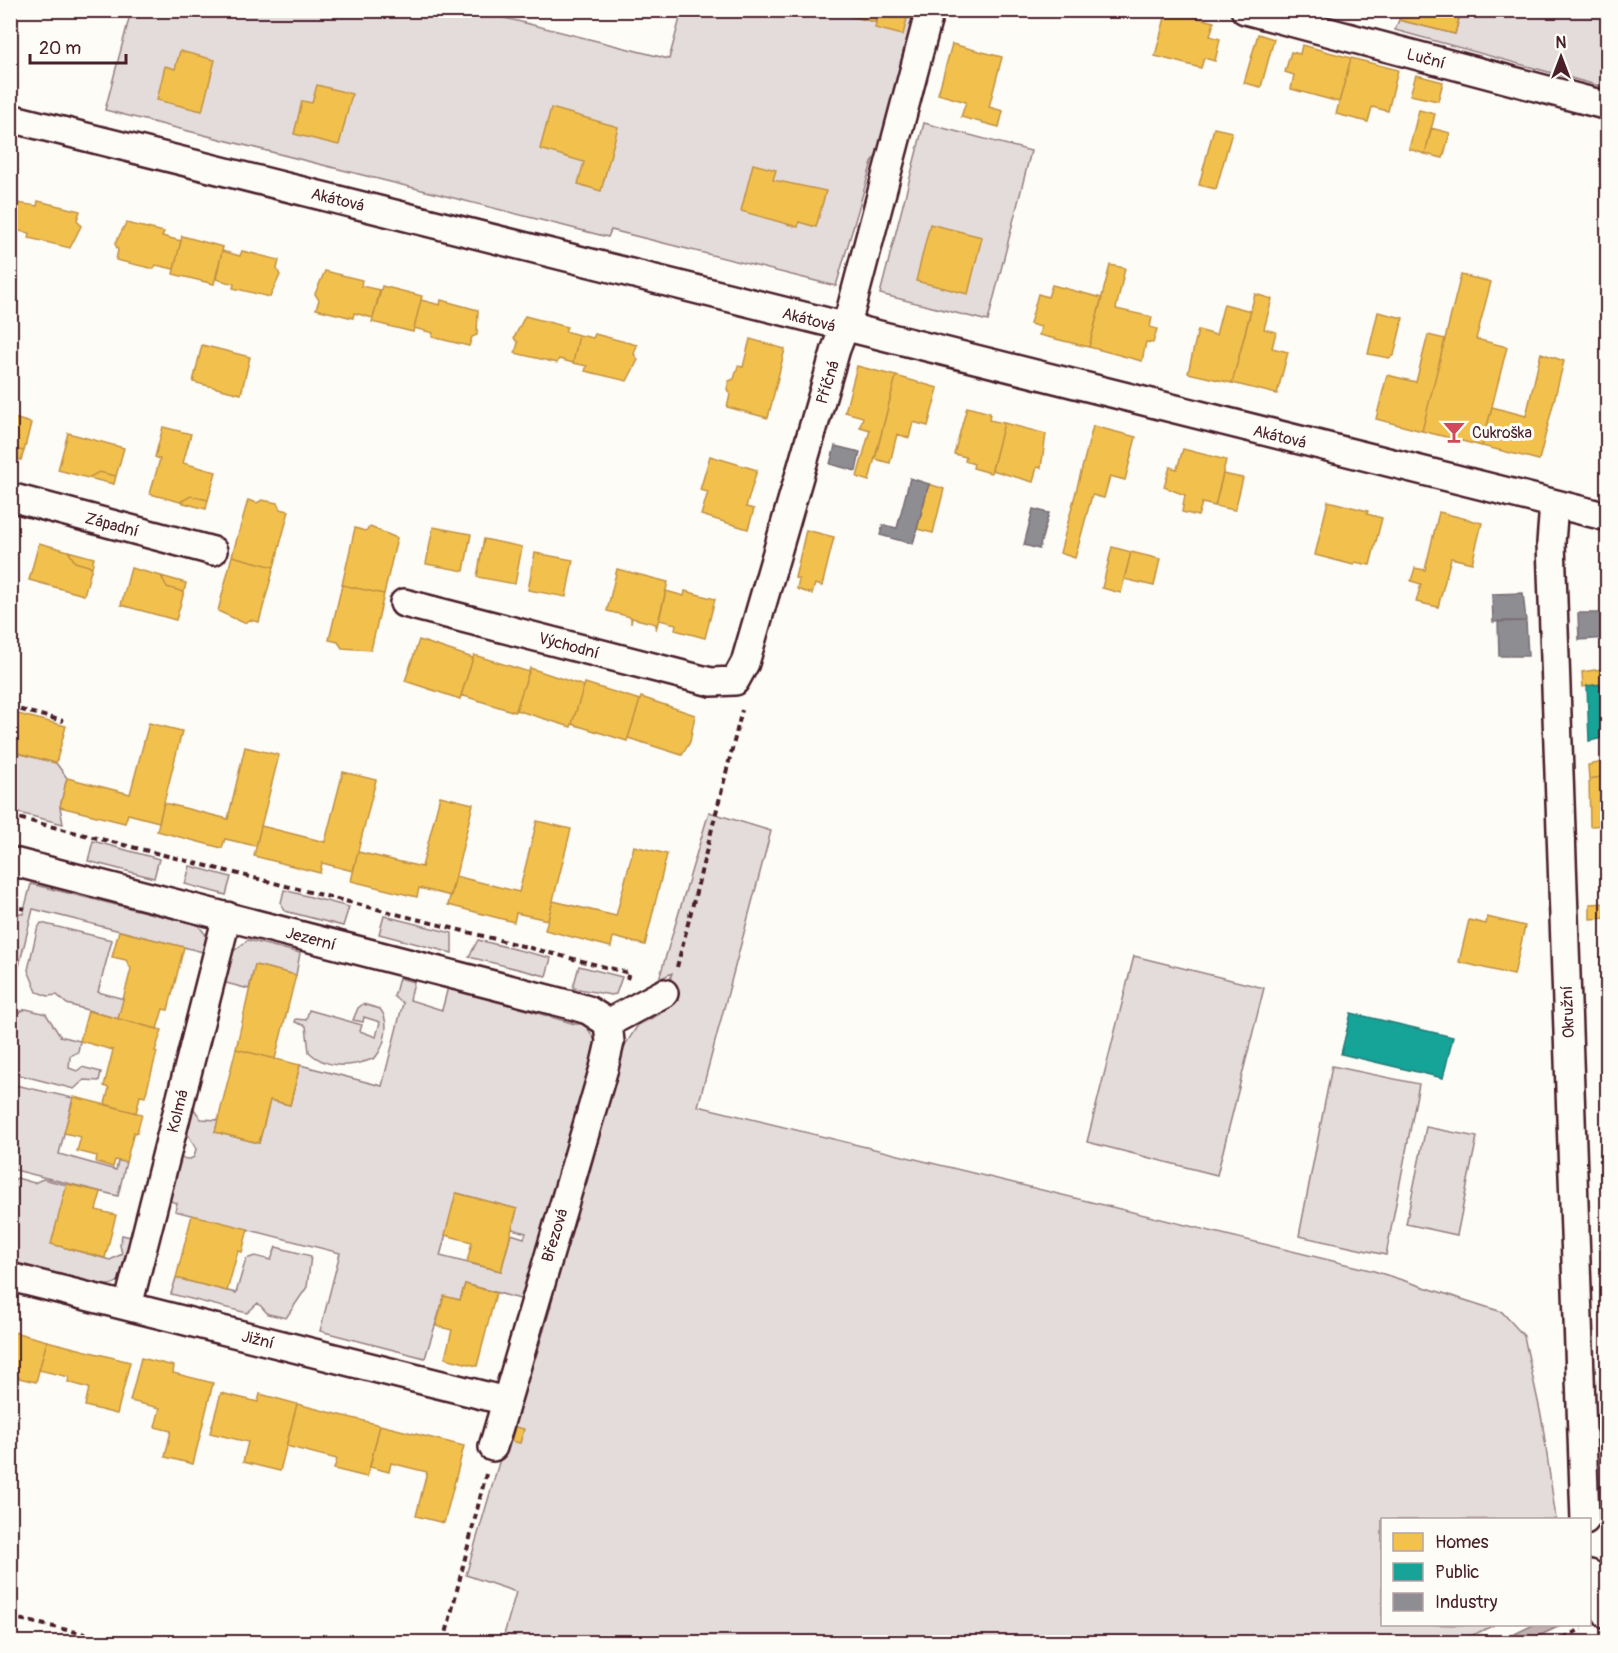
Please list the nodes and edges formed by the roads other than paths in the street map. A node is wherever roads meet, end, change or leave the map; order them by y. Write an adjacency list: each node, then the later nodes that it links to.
1 (930, 10): 5 (street, Příčná)
2 (1245, 10): 3 (street, Luční)
3 (1608, 106)
4 (10, 118): 5 (street, Akátová)
5 (843, 328): 7 (street, Akátová); 11 (street, Příčná)
6 (10, 497): 9 (street, Západní)
7 (1554, 504): 8 (street, Akátová); 20 (street, Okružní)
8 (1608, 517)
9 (213, 551)
10 (404, 603): 11 (street, Východní)
11 (735, 681)
12 (10, 861): 13 (street, Jezerní)
13 (227, 916): 15 (street, Jezerní); 17 (street, Kolmá)
14 (664, 993): 15 (street)
15 (608, 1023): 18 (street, Březová)
16 (10, 1277): 17 (street, Jižní)
17 (128, 1306): 18 (street, Jižní)
18 (506, 1401): 19 (street, Březová)
19 (493, 1447)
20 (1585, 1518)
21 (1591, 1578): 22 (street)
22 (1608, 1615)

